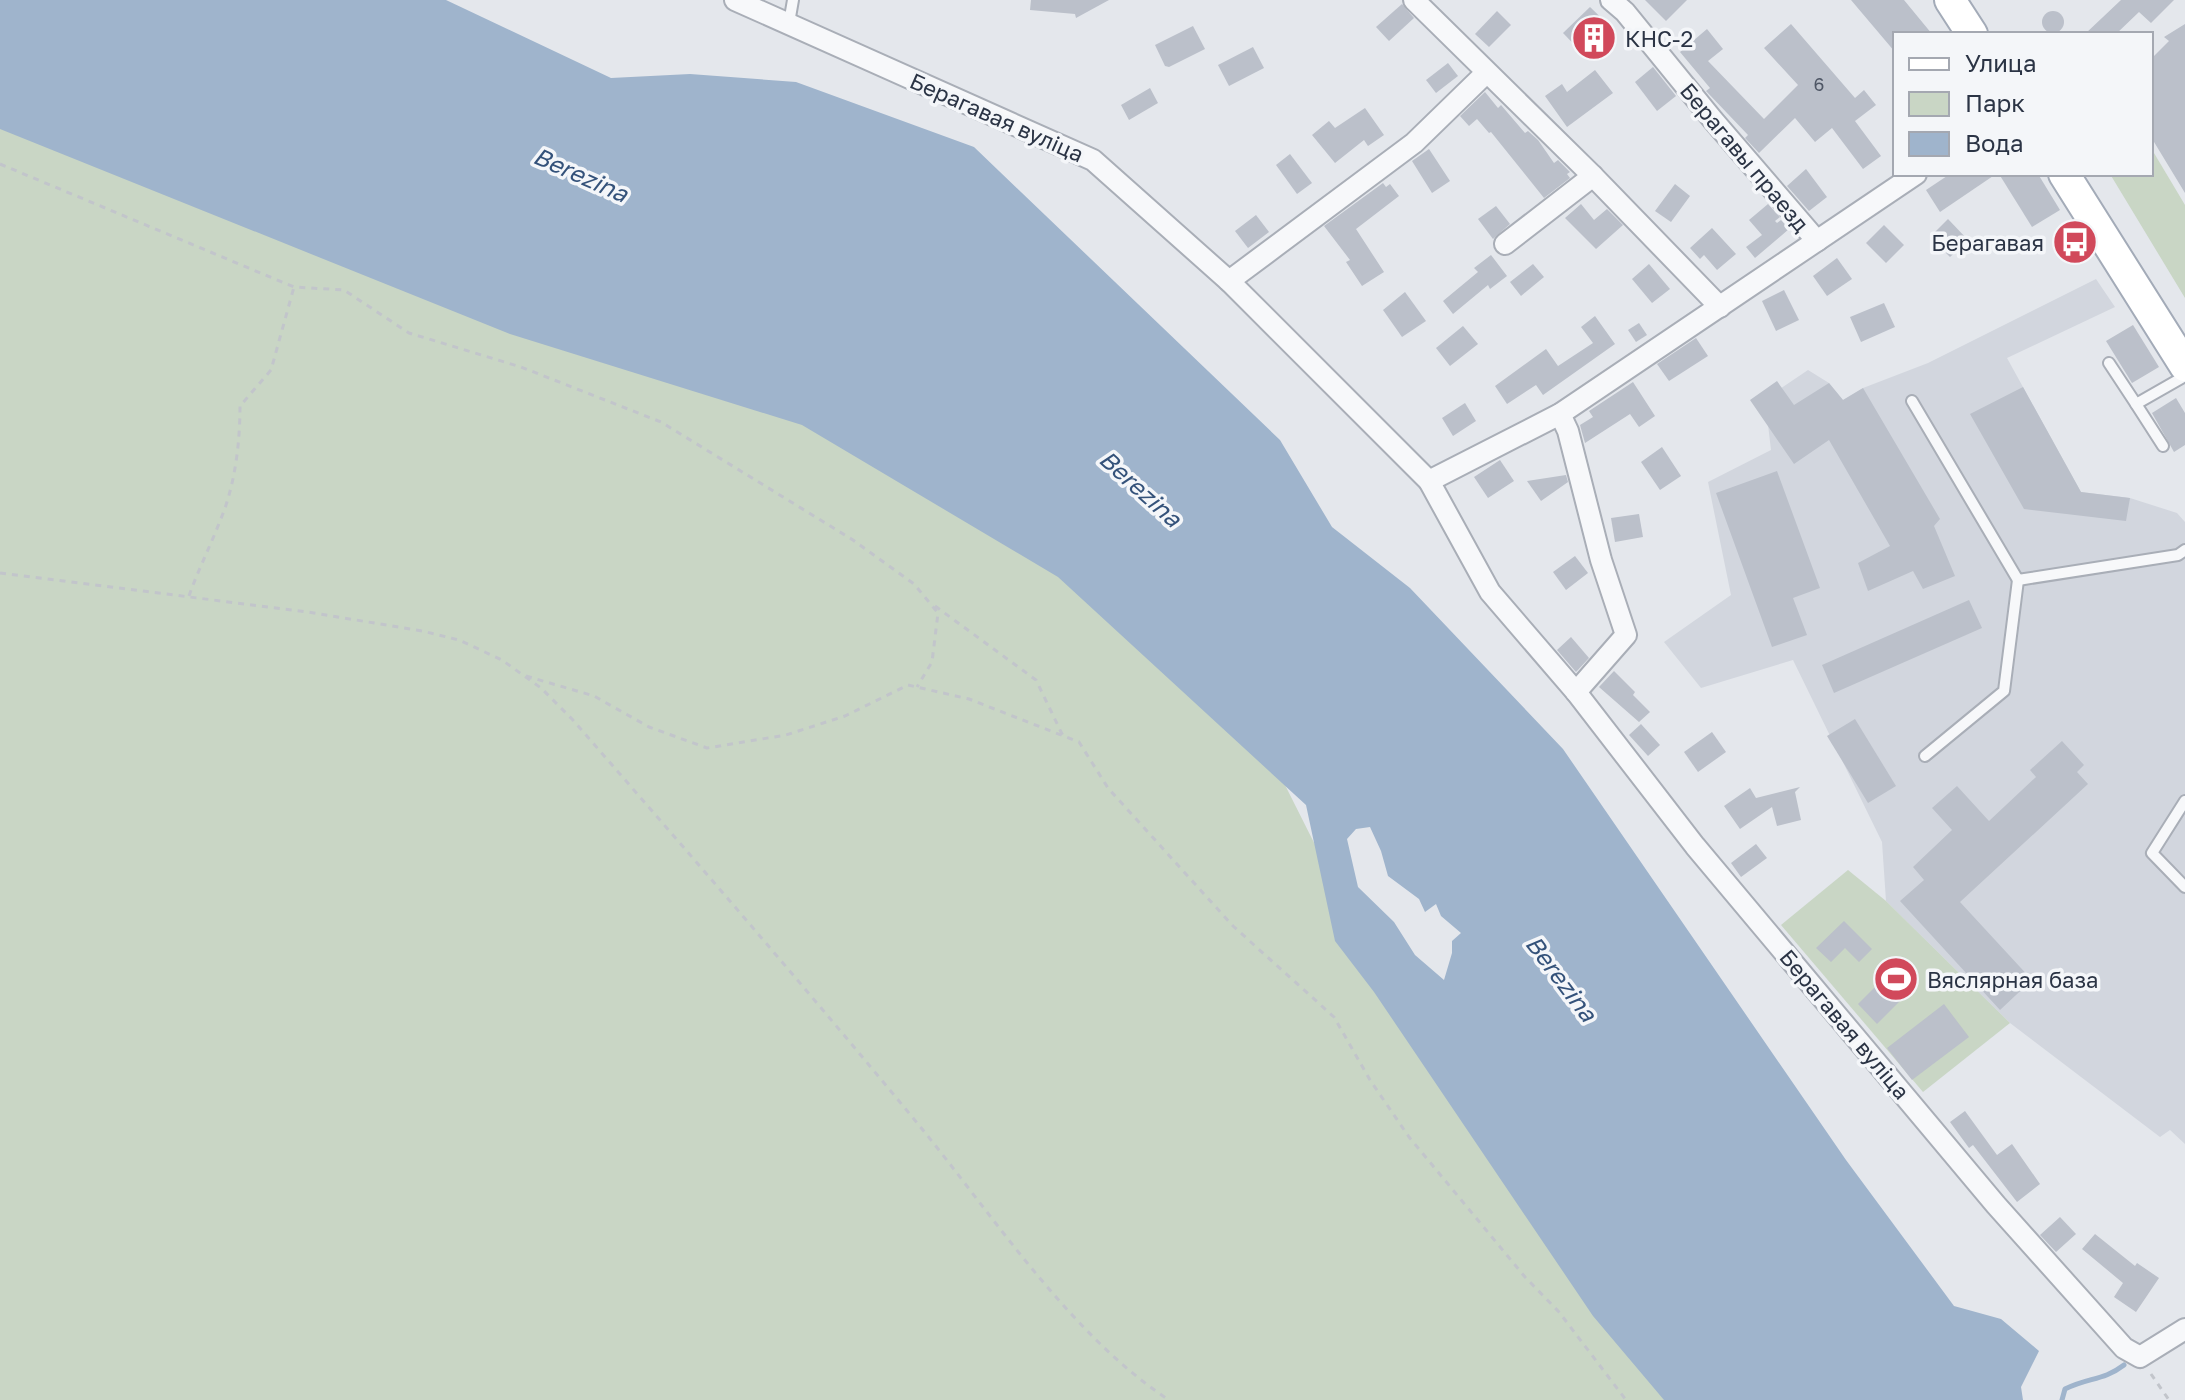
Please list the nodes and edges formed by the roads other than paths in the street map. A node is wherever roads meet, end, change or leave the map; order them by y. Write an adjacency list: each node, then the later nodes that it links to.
1 (735, 0): 6 (street, Берагавая вуліца)
2 (793, 0): 6 (lane)
3 (1414, 0): 8 (street)
4 (1611, 0): 12 (street, Берагавы праезд)
5 (1950, 0): 7 (main road)
6 (789, 23): 14 (street, Берагавая вуліца)
7 (1971, 32)
8 (1486, 73): 9 (street); 14 (street)
9 (1593, 176): 13 (street); 15 (street)
10 (1913, 176): 12 (street)
11 (2065, 176): 17 (main road)
12 (1817, 241): 15 (street)
13 (1505, 244)
14 (1229, 281): 23 (street, Берагавая вуліца)
15 (1720, 307): 21 (street)
16 (2109, 363): 20 (lane)
17 (2185, 366)
18 (2185, 376): 20 (lane)
19 (1912, 401): 25 (lane)
20 (2136, 404): 22 (lane)
21 (1560, 414): 23 (street); 26 (street)
22 (2163, 446)
23 (1429, 481): 26 (street, Берагавая вуліца)
24 (2185, 550): 25 (lane)
25 (2018, 580): 27 (lane)
26 (1576, 692): 30 (street, Берагавая вуліца)
27 (1925, 756)
28 (2185, 801): 29 (lane)
29 (2185, 887)
30 (2185, 1329)

